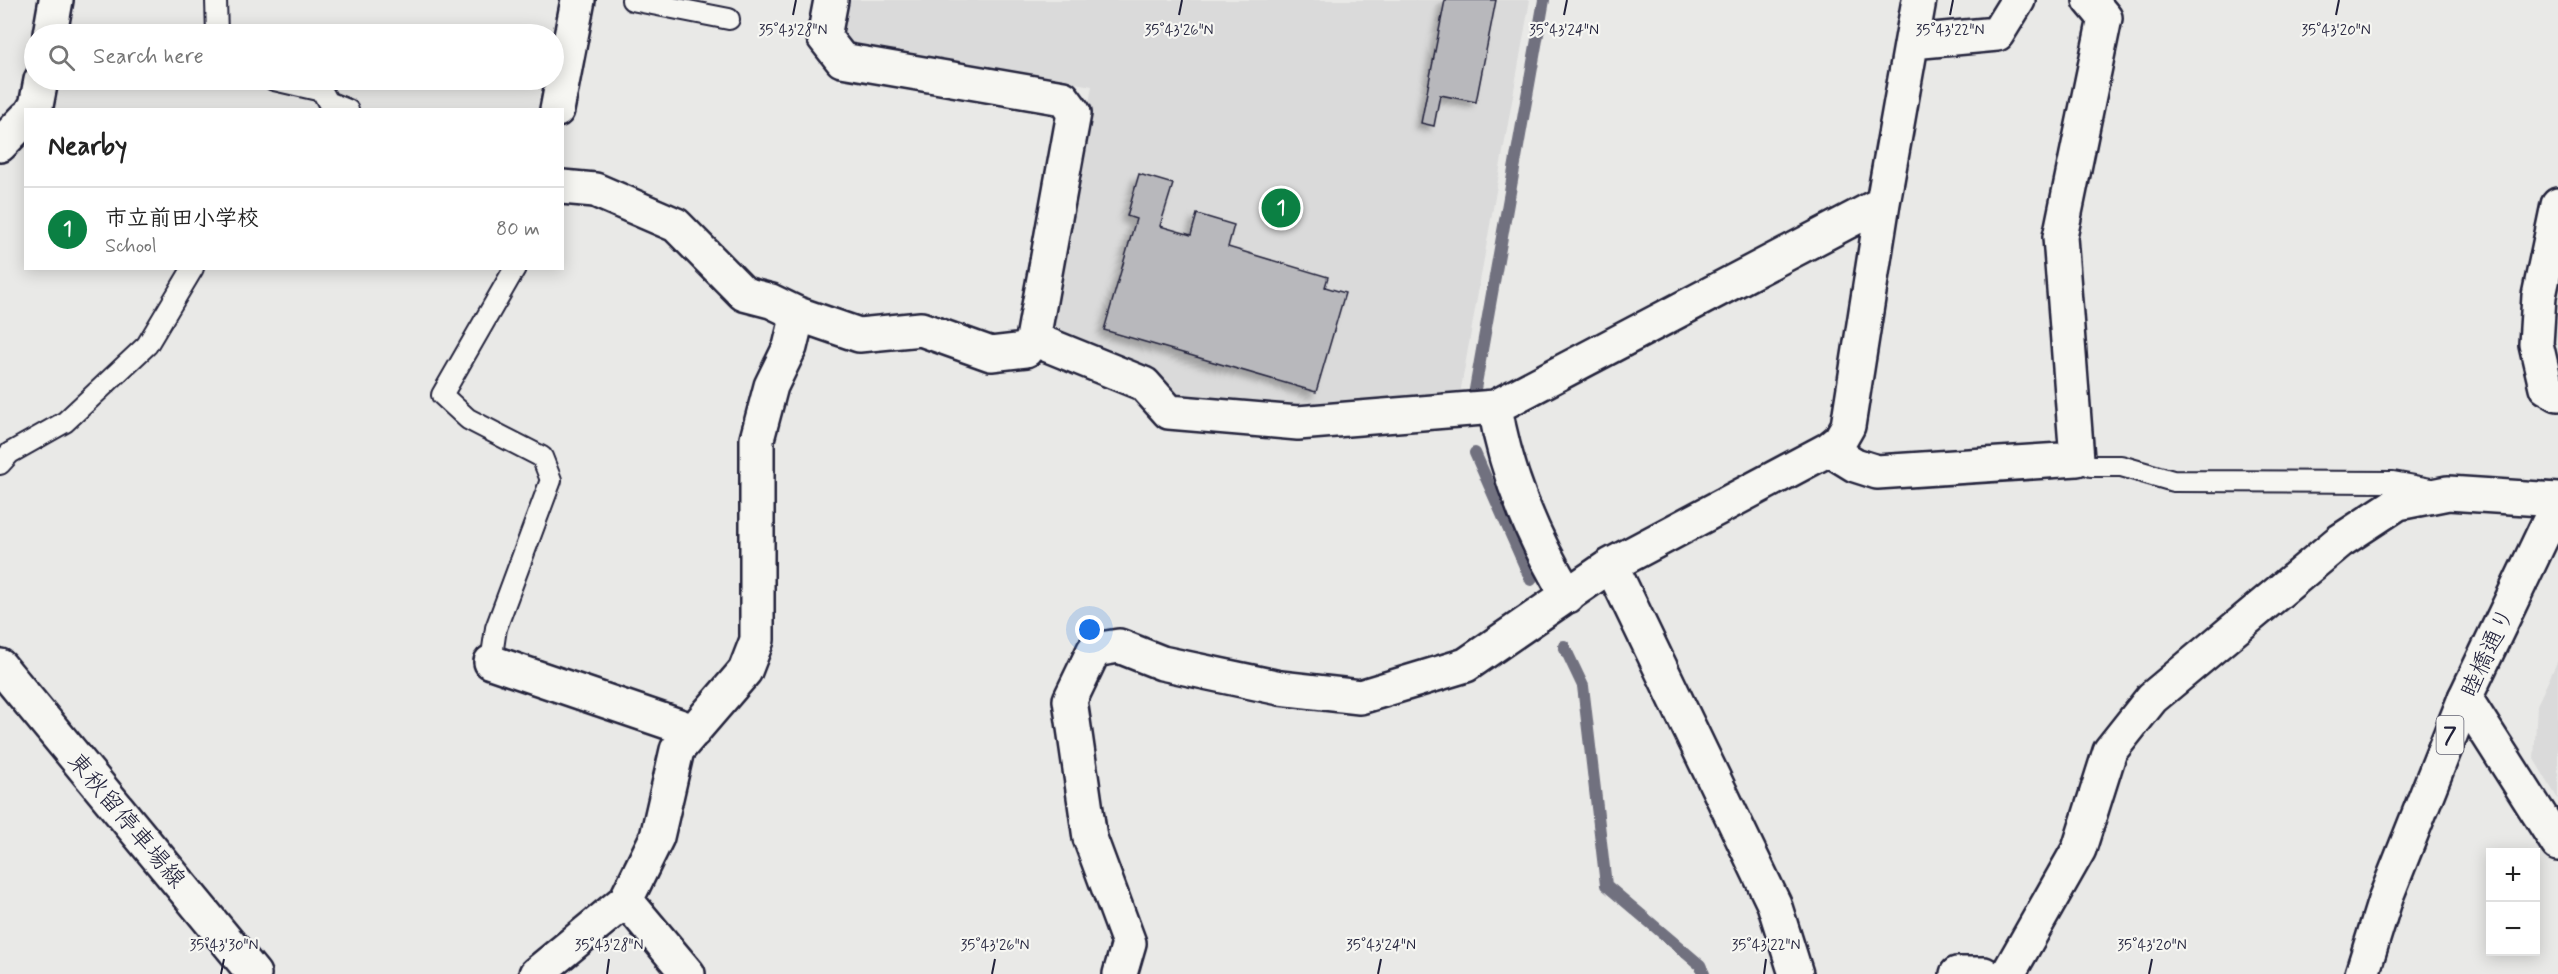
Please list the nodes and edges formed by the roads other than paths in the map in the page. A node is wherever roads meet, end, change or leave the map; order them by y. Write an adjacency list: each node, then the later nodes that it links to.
1 (56, 0): 10 (street)
2 (216, 0): 11 (lane)
3 (578, 0): 13 (street)
4 (632, 0): 9 (lane)
5 (831, 0): 28 (street)
6 (1919, 0): 12 (street)
7 (2018, 0): 12 (street)
8 (2090, 0): 32 (street)
9 (729, 19)
10 (52, 24)
11 (217, 24)
12 (1912, 42): 23 (street)
13 (564, 73)
14 (39, 90): 17 (street)
15 (318, 90): 18 (lane)
16 (561, 90): 19 (street)
17 (34, 108)
18 (343, 108)
19 (557, 108)
20 (24, 120): 21 (street)
21 (0, 145)
22 (564, 187): 27 (street)
23 (1883, 203): 30 (street); 31 (street)
24 (2558, 206): 29 (street)
25 (192, 270): 33 (lane)
26 (514, 270): 38 (lane)
27 (798, 315): 28 (street); 41 (street)
28 (1033, 339): 30 (street)
29 (2558, 394)
30 (1495, 407): 37 (street)
31 (1829, 448): 32 (street); 36 (street)
32 (2077, 459): 34 (lane)
33 (0, 464)
34 (2448, 493): 35 (street); 51 (street)
35 (2558, 502): 40 (street, 睦橋通り / 7)
36 (1611, 565): 37 (street); 48 (street)
37 (1568, 596): 47 (street)
38 (490, 662): 41 (street)
39 (0, 666): 44 (street, 東秋留停車場線)
40 (2465, 698): 42 (street); 52 (street, 睦橋通り / 7)
41 (694, 731): 43 (street)
42 (2558, 844)
43 (626, 900): 45 (street); 46 (street)
44 (254, 974)
45 (536, 974)
46 (688, 974)
47 (1120, 974)
48 (1796, 974)
49 (1957, 974): 50 (street)
50 (1984, 974)
51 (2008, 974)
52 (2362, 974)

